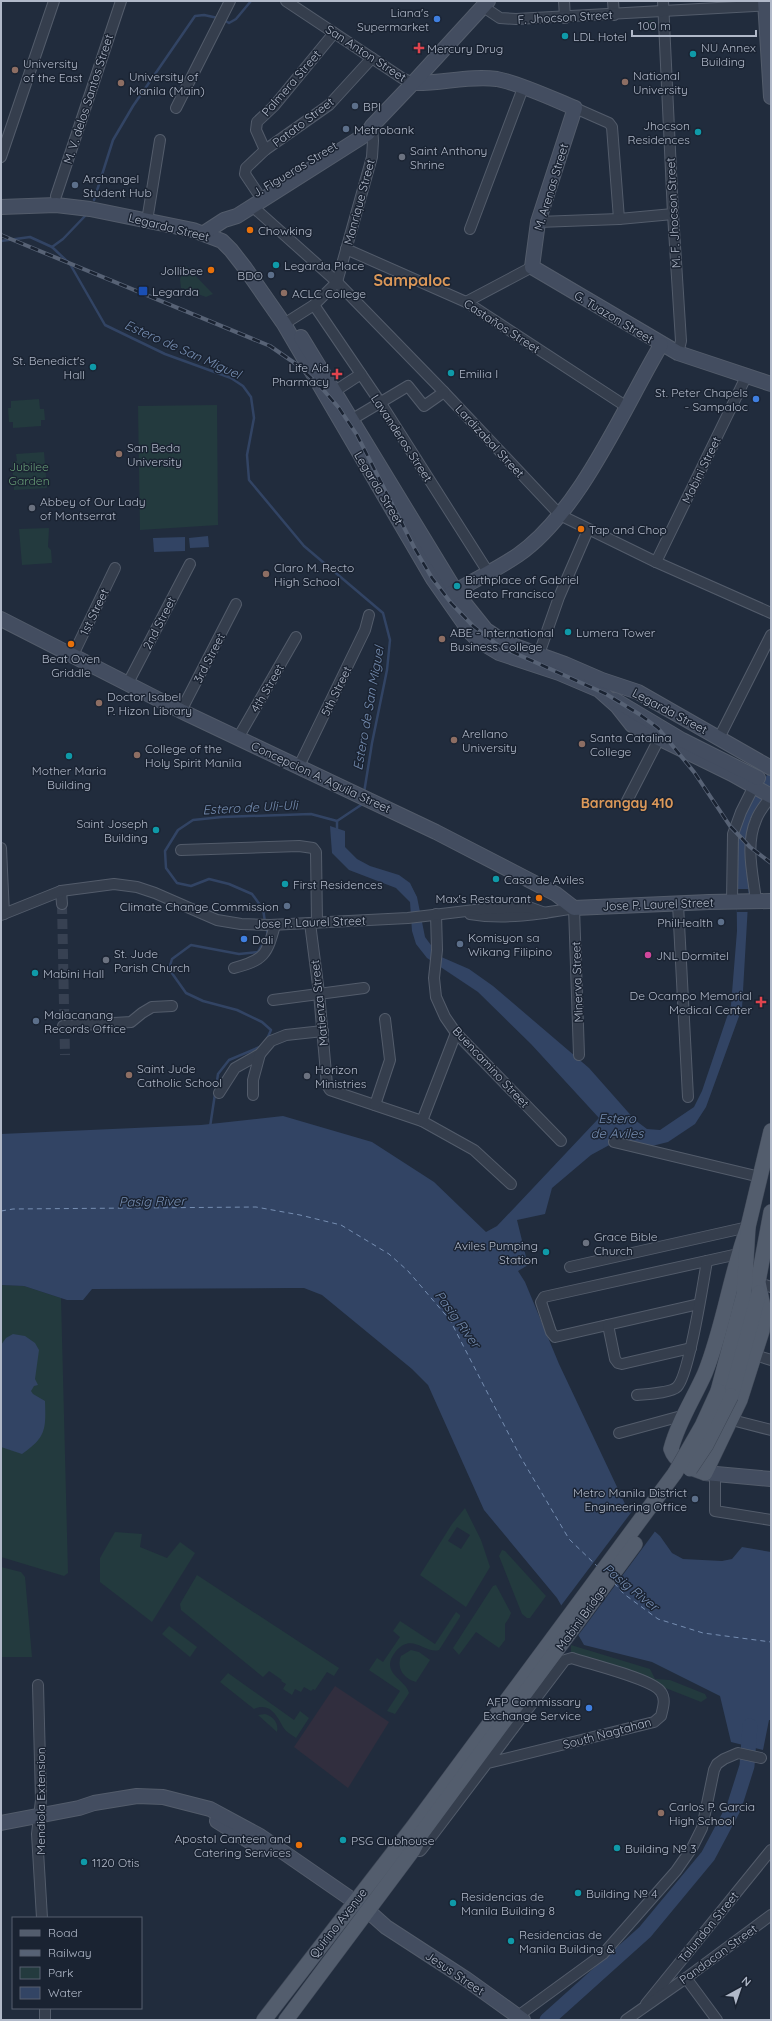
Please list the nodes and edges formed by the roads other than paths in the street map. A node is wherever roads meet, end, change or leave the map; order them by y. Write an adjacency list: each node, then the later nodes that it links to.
1 (54, 1): 22 (street)
2 (121, 1): 25 (street, M. V. delos Santos Street)
3 (230, 1): 17 (street)
4 (286, 1): 12 (street, San Anton Street)
5 (564, 1): 11 (street)
6 (613, 1): 10 (street)
7 (485, 4): 11 (street, F. Jhocson Street); 14 (main road, J. Figueras Street)
8 (767, 4): 9 (street, F. Jhocson Street); 16 (main road)
9 (664, 6): 10 (street, F. Jhocson Street); 29 (street, M. F. Jhocson Street)
10 (614, 15): 11 (street, F. Jhocson Street)
11 (565, 18)
12 (334, 33): 13 (street, San Anton Street); 21 (street, Palmera Street)
13 (372, 58): 14 (street, San Anton Street); 21 (street, Patato Street)
14 (413, 83): 15 (main road, San Anton Street); 19 (main road, J. Figueras Street)
15 (523, 88): 18 (main road, San Anton Street); 34 (street)
16 (771, 97)
17 (176, 108)
18 (575, 108): 31 (street, San Anton Street); 33 (main road, M. Arenas Street)
19 (372, 126): 23 (main road, J. Figueras Street); 36 (street, Manrique Street)
20 (160, 140): 30 (street)
21 (265, 150): 24 (street)
22 (1, 156)
23 (289, 178): 24 (main road, J. Figueras Street); 27 (main road, J. Figueras Street)
24 (257, 192): 32 (main road, J. Figueras Street)
25 (56, 196): 26 (main road, Legarda Street); 30 (main road, Legarda Street)
26 (1, 197)
27 (252, 206): 32 (main road, J. Figueras Street); 38 (street, Lardizabal Street)
28 (1, 207): 30 (main road, Legarda Street)
29 (673, 214): 31 (street); 43 (street, M. F. Jhocson Street)
30 (148, 217): 35 (main road, Legarda Street)
31 (619, 219): 33 (street)
32 (224, 220): 35 (main road, J. Figueras Street)
33 (538, 222): 37 (main road, M. Arenas Street)
34 (470, 228)
35 (208, 230): 41 (main road, Legarda Street)
36 (346, 249): 38 (street, Manrique Street); 39 (street, Castaños Street)
37 (532, 267): 39 (street); 42 (main road, G. Tuazon Street)
38 (337, 282): 40 (street, Manrique Street); 48 (street, Lardizabal Street)
39 (466, 302): 50 (street, Castaños Street)
40 (314, 305): 41 (street, Manrique Street); 44 (street, Lavanderos Street)
41 (288, 322): 47 (main road, Legarda Street); 58 (main road, Legarda Street)
42 (661, 345): 43 (main road, G. Tuazon Street); 50 (main road)
43 (678, 353): 45 (main road, G. Tuazon Street)
44 (361, 374): 47 (street); 49 (street, Lavanderos Street)
45 (746, 377): 46 (main road, G. Tuazon Street); 54 (street, Mabini Street)
46 (771, 384)
47 (335, 391): 51 (main road, Legarda Street)
48 (444, 392): 49 (street); 52 (street, Lardizabal Street)
49 (380, 402): 51 (street); 57 (street, Lavanderos Street)
50 (627, 407): 52 (main road)
51 (351, 420): 58 (main road, Legarda Street)
52 (560, 515): 53 (street, Lardizabal Street); 57 (main road)
53 (588, 530): 54 (street, Lardizabal Street); 65 (street)
54 (656, 562): 60 (street, Lardizabal Street)
55 (190, 564): 67 (street, 2nd Street)
56 (115, 568): 66 (street, 1st Street)
57 (488, 572): 58 (main road)
58 (450, 594): 65 (main road, Legarda Street); 68 (main road, Legarda Street)
59 (236, 604): 69 (street, 3rd Street)
60 (771, 613)
61 (370, 615): 73 (street, 5th Street)
62 (1, 619): 66 (main road, Concepcion A. Aguila Street)
63 (771, 635): 72 (street)
64 (296, 637): 71 (street, 4th Street)
65 (539, 654): 68 (main road, Legarda Street)
66 (73, 655): 67 (main road, Concepcion A. Aguila Street)
67 (128, 683): 69 (main road, Concepcion A. Aguila Street)
68 (601, 685): 70 (main road); 70 (main road, Legarda Street); 72 (main road, Legarda Street)
69 (181, 711): 71 (main road, Concepcion A. Aguila Street)
70 (660, 727): 74 (main road); 75 (main road, Legarda Street); 76 (street)
71 (238, 738): 73 (main road, Concepcion A. Aguila Street)
72 (719, 738): 74 (main road, Legarda Street)
73 (299, 766): 84 (main road, Concepcion A. Aguila Street)
74 (770, 766)
75 (765, 791): 80 (street); 80 (street)
76 (627, 801)
77 (1, 848): 85 (street)
78 (181, 850): 87 (street, Matienza Street)
79 (62, 891): 82 (street); 85 (street, Jose P. Laurel Street); 88 (street, Jose P. Laurel Street)
80 (743, 901): 81 (main road, Jose P. Laurel Street); 83 (main road, Jose P. Laurel Street)
81 (771, 901)
82 (62, 904)
83 (678, 904): 84 (main road, Jose P. Laurel Street); 102 (street)
84 (574, 908): 86 (street, Jose P. Laurel Street); 99 (street, Minerva Street)
85 (2, 914)
86 (434, 914): 87 (street, Jose P. Laurel Street); 97 (street, Buencamino Street)
87 (314, 923): 88 (street, Jose P. Laurel Street); 91 (street, Matienza Street)
88 (272, 925): 89 (street)
89 (234, 968)
90 (364, 988): 91 (street)
91 (319, 993): 92 (street); 96 (street, Matienza Street)
92 (273, 1000)
93 (172, 1006): 95 (street)
94 (385, 1018): 103 (street)
95 (63, 1026)
96 (323, 1031): 98 (street); 103 (street, Matienza Street)
97 (456, 1033): 104 (street); 106 (street, Buencamino Street)
98 (260, 1054): 100 (street); 101 (street)
99 (579, 1055)
100 (219, 1093)
101 (253, 1095)
102 (688, 1097)
103 (375, 1105): 104 (street, Matienza Street)
104 (422, 1121): 109 (street, Matienza Street)
105 (771, 1132): 108 (main road)
106 (561, 1141)
107 (614, 1142): 108 (street)
108 (765, 1176): 111 (main road)
109 (512, 1184)
110 (771, 1212): 111 (main road)
111 (758, 1227): 112 (main road); 115 (street); 116 (main road); 122 (main road)
112 (738, 1254): 114 (street); 124 (main road)
113 (771, 1257): 116 (main road)
114 (707, 1261): 117 (street); 118 (street)
115 (570, 1267)
116 (765, 1287): 120 (main road); 122 (main road)
117 (699, 1304): 118 (street); 119 (street)
118 (608, 1325): 119 (street)
119 (691, 1348): 123 (street)
120 (755, 1355): 121 (street); 125 (main road)
121 (771, 1360)
122 (724, 1394): 136 (main road, Mabini Bridge, bridge)
123 (638, 1395)
124 (685, 1415): 127 (street); 128 (main road)
125 (732, 1420): 126 (street); 128 (main road)
126 (771, 1430)
127 (619, 1433)
128 (710, 1474): 129 (main road); 130 (street)
129 (771, 1479)
130 (771, 1520)
131 (38, 1685): 134 (street, Mendiola Extension)
132 (757, 1757): 148 (street)
133 (488, 1764): 133 (street, South Nagtahan); 137 (street, South Nagtahan)
134 (40, 1816): 135 (main road, Jesus Street); 139 (main road, Jesus Street); 142 (street, Mendiola Extension)
135 (1, 1823)
136 (417, 1831): 137 (main road, Quirino Avenue); 139 (main road, Quirino Avenue)
137 (413, 1850): 140 (main road, Quirino Avenue)
138 (771, 1850): 145 (street, Talundon Street)
139 (352, 1904): 140 (main road, Jesus Street); 144 (main road, Quirino Avenue)
140 (365, 1913): 147 (main road, Quirino Avenue); 148 (main road, Jesus Street)
141 (771, 1915): 143 (street, Pandacan Street)
142 (42, 1917)
143 (686, 1978): 145 (street, Pandacan Street); 152 (street)
144 (280, 2000): 147 (main road); 150 (main road, Quirino Avenue)
145 (646, 2004): 151 (street, Pandacan Street)
146 (45, 2009): 149 (street)
147 (289, 2015)
148 (520, 2018)
149 (46, 2020)
150 (264, 2020)
151 (626, 2020)
152 (717, 2020)

